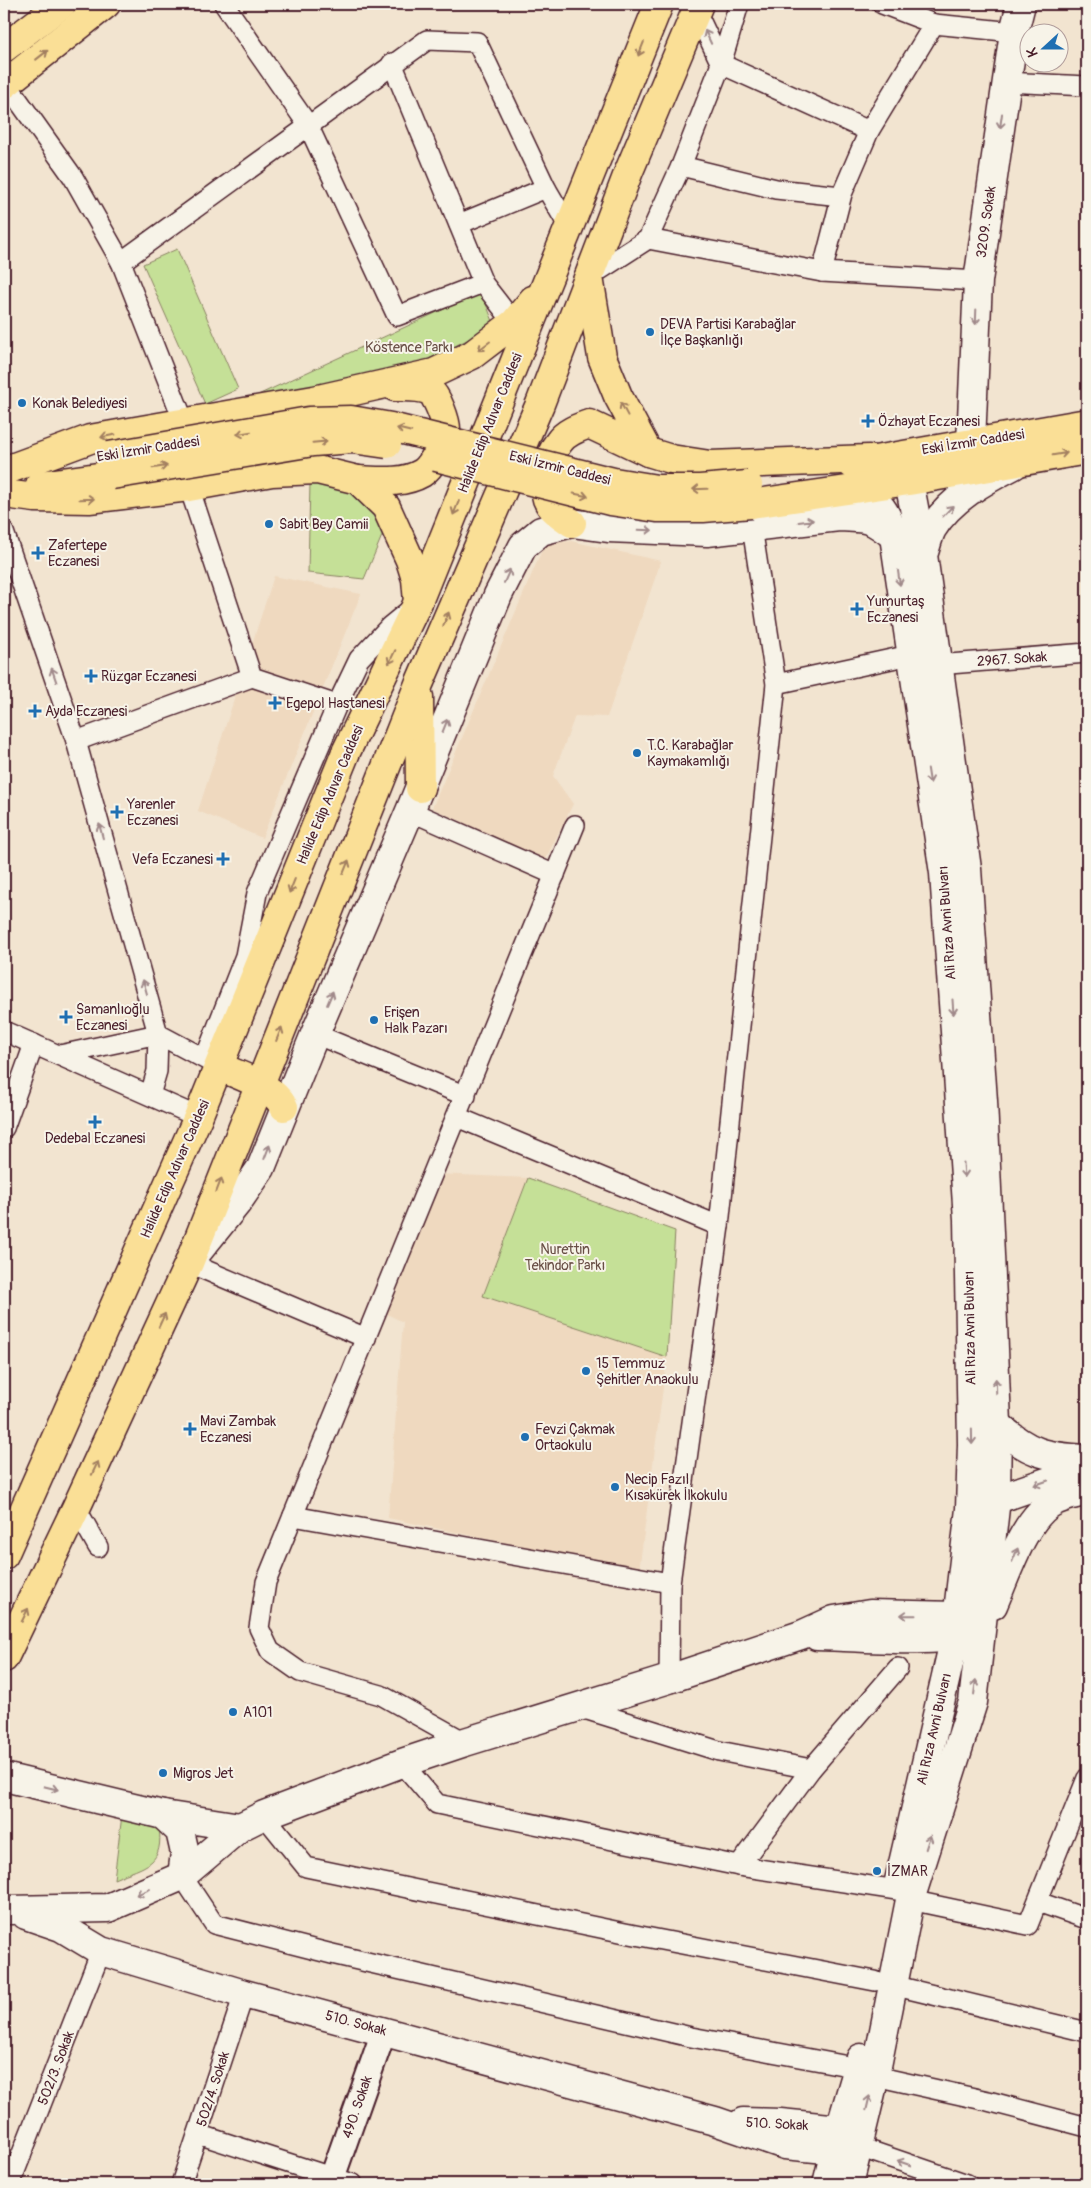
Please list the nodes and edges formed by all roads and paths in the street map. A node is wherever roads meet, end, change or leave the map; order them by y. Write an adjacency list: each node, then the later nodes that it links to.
1 (62, 4): 11 (main road)
2 (106, 4): 15 (main road, one-way to 2)
3 (224, 4): 17 (street)
4 (659, 4): 23 (main road, Halide Edip Adıvar Caddesi, one-way to 23)
5 (739, 4): 13 (street)
6 (882, 4): 9 (street)
7 (1021, 4): 10 (main road, 3209. Sokak)
8 (697, 7): 13 (street, one-way to 8); 27 (main road)
9 (934, 24): 10 (street); 18 (street)
10 (1014, 32): 14 (main road, 3209. Sokak)
11 (4, 48)
12 (392, 63): 17 (street); 20 (street); 22 (street)
13 (721, 64): 18 (street); 19 (street)
14 (1007, 82): 16 (street); 28 (main road, 3209. Sokak, one-way to 28)
15 (5, 84): 25 (street)
16 (1087, 86)
17 (308, 125): 25 (street); 29 (street)
18 (869, 131): 21 (street)
19 (680, 166): 21 (street); 24 (street)
20 (546, 188): 22 (street); 23 (street)
21 (842, 196): 26 (street)
22 (459, 224): 29 (street)
23 (570, 229): 30 (main road, Halide Edip Adıvar Caddesi)
24 (648, 239): 26 (street); 27 (street)
25 (121, 262): 35 (street)
26 (822, 272): 28 (street)
27 (589, 277): 33 (main road); 40 (main road, one-way to 27)
28 (978, 281): 38 (main road, 3209. Sokak, one-way to 38)
29 (483, 283): 31 (street)
30 (544, 288): 31 (main road); 34 (main road, Halide Edip Adıvar Caddesi)
31 (514, 323): 32 (main road, one-way to 32)
32 (373, 387): 35 (main road); 43 (main road)
33 (540, 404): 34 (main road); 36 (main road); 53 (main road)
34 (494, 414): 55 (main road, Halide Edip Adıvar Caddesi, one-way to 55)
35 (184, 422): 44 (main road, one-way to 44)
36 (589, 424): 40 (main road); 50 (main road)
37 (1087, 424): 38 (main road, Eski İzmir Caddesi)
38 (972, 442): 41 (main road, Eski İzmir Caddesi)
39 (1087, 450): 42 (main road, Eski İzmir Caddesi, one-way to 39)
40 (648, 452): 41 (main road)
41 (869, 459): 45 (main road); 48 (main road, Eski İzmir Caddesi)
42 (1022, 461): 45 (main road, Eski İzmir Caddesi); 54 (main road, Ali Rıza Avni Bulvarı, one-way to 42)
43 (358, 480): 46 (main road); 49 (main road)
44 (5, 481): 46 (main road, one-way to 46); 48 (main road, Eski İzmir Caddesi, bridge)
45 (909, 482): 47 (main road, Eski İzmir Caddesi); 54 (main road, Ali Rıza Avni Bulvarı)
46 (189, 487): 60 (street)
47 (841, 492): 48 (main road, Eski İzmir Caddesi); 52 (main road, Ali Rıza Avni Bulvarı)
48 (750, 505): 50 (main road, one-way to 48); 52 (main road, one-way to 52); 62 (street)
49 (386, 507): 55 (main road); 56 (main road)
50 (572, 523): 65 (main road, one-way to 50)
51 (4, 532): 64 (street, one-way to 51)
52 (894, 536): 58 (main road, Ali Rıza Avni Bulvarı, one-way to 58)
53 (476, 548): 55 (main road); 61 (main road, one-way to 53)
54 (923, 555): 59 (main road, Ali Rıza Avni Bulvarı)
55 (436, 558): 56 (main road, Halide Edip Adıvar Caddesi)
56 (418, 602): 63 (street); 73 (main road, Halide Edip Adıvar Caddesi, one-way to 73)
57 (1087, 653): 59 (street, 2967. Sokak)
58 (910, 655): 62 (street); 90 (main road, Ali Rıza Avni Bulvarı, one-way to 90)
59 (937, 665): 84 (main road, Ali Rıza Avni Bulvarı, one-way to 59)
60 (252, 677): 63 (street); 64 (street)
61 (419, 684): 65 (main road); 74 (main road, one-way to 61)
62 (776, 684): 81 (street)
63 (337, 706): 73 (street)
64 (76, 740): 69 (street, one-way to 64)
65 (415, 799): 67 (street); 70 (main road, one-way to 65)
66 (575, 825): 67 (street)
67 (555, 875): 76 (street)
68 (4, 1030): 71 (street)
69 (158, 1034): 72 (street); 73 (street); 75 (street)
70 (315, 1034): 76 (street); 77 (main road)
71 (34, 1044): 72 (street); 80 (street)
72 (60, 1055): 75 (street)
73 (212, 1063): 74 (main road); 78 (main road, Halide Edip Adıvar Caddesi)
74 (258, 1085): 77 (main road); 82 (main road, one-way to 74)
75 (150, 1095): 78 (street)
76 (466, 1096): 79 (street)
77 (284, 1107): 82 (main road, one-way to 77)
78 (198, 1117): 93 (main road, Halide Edip Adıvar Caddesi)
79 (457, 1117): 81 (street); 83 (street)
80 (4, 1128)
81 (719, 1226): 94 (street)
82 (189, 1263): 83 (street); 89 (main road, one-way to 82)
83 (366, 1338): 91 (street)
84 (997, 1424): 85 (main road); 90 (main road, Ali Rıza Avni Bulvarı)
85 (1087, 1459)
86 (1087, 1468): 90 (main road, one-way to 90)
87 (1087, 1491): 88 (main road)
88 (1056, 1501): 90 (main road); 96 (main road, one-way to 88)
89 (76, 1508): 92 (street); 97 (main road, one-way to 89)
90 (987, 1508): 95 (main road, Ali Rıza Avni Bulvarı); 96 (main road, Ali Rıza Avni Bulvarı)
91 (293, 1516): 94 (street); 101 (street)
92 (98, 1547)
93 (4, 1555)
94 (670, 1583): 99 (street)
95 (956, 1627): 96 (main road); 99 (main road); 110 (main road, Ali Rıza Avni Bulvarı)
96 (982, 1632): 110 (main road, Ali Rıza Avni Bulvarı, one-way to 96)
97 (4, 1658)
98 (898, 1668): 103 (street)
99 (668, 1679): 100 (main road)
100 (578, 1707): 101 (main road); 103 (street)
101 (465, 1742): 102 (main road)
102 (402, 1763): 107 (main road); 108 (street)
103 (811, 1769): 108 (street)
104 (4, 1776): 106 (main road, one-way to 106)
105 (1087, 1778): 111 (street)
106 (163, 1815): 107 (main road); 109 (main road)
107 (252, 1821): 109 (main road); 116 (street)
108 (739, 1866): 110 (street)
109 (182, 1876): 112 (main road, one-way to 112); 120 (street)
110 (903, 1895): 111 (street); 116 (main road, Ali Rıza Avni Bulvarı)
111 (1038, 1902): 114 (street)
112 (108, 1908): 113 (main road); 115 (main road)
113 (7, 1909): 115 (main road, 510. Sokak)
114 (1087, 1919)
115 (101, 1951): 117 (main road, 510. Sokak); 127 (street, 502/3. Sokak)
116 (884, 1983): 119 (street); 120 (main road, Ali Rıza Avni Bulvarı)
117 (244, 1994): 118 (main road, 510. Sokak); 123 (street, 502/4. Sokak)
118 (384, 2030): 121 (main road, 510. Sokak); 126 (street, 490. Sokak)
119 (1087, 2032)
120 (867, 2072): 122 (street); 124 (main road, Ali Rıza Avni Bulvarı)
121 (715, 2122): 124 (main road, 510. Sokak); 125 (main road, 510. Sokak)
122 (1087, 2127)
123 (198, 2134): 126 (street); 128 (street, 502/4. Sokak)
124 (845, 2142): 125 (main road, 510. Sokak); 130 (main road, Ali Rıza Avni Bulvarı); 131 (main road, Ali Rıza Avni Bulvarı); 132 (street, 510. Sokak, one-way to 124)
125 (785, 2145): 129 (main road)
126 (339, 2182)
127 (10, 2184)
128 (181, 2184)
129 (822, 2184)
130 (827, 2184)
131 (848, 2184)
132 (967, 2184)

